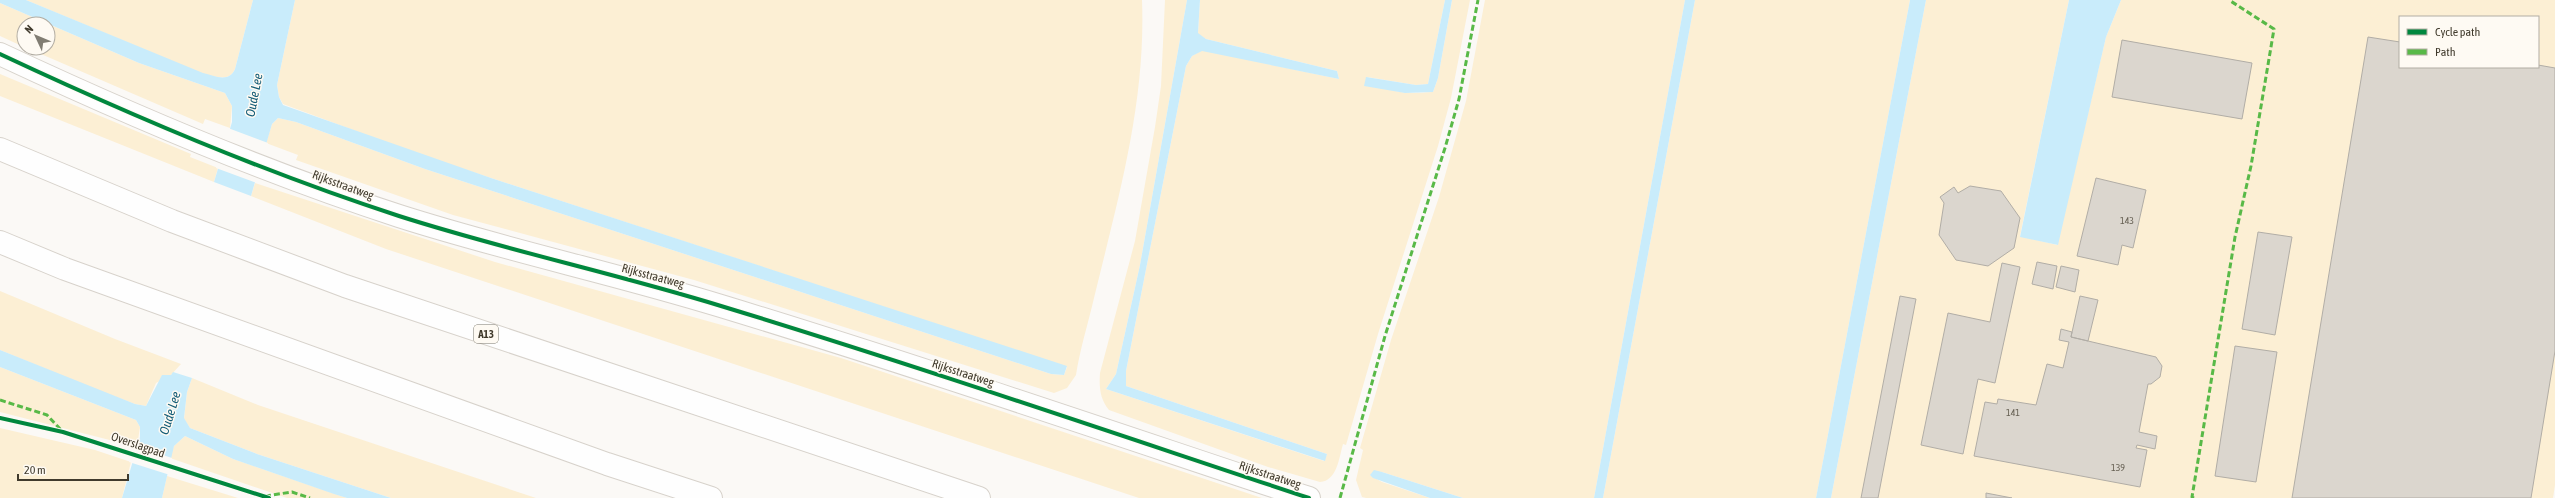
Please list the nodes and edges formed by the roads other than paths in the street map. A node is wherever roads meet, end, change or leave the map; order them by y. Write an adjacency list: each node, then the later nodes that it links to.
1 (0, 54): 6 (main road, Rijksstraatweg)
2 (0, 149): 5 (main road, A13)
3 (0, 242): 4 (main road)
4 (711, 498)
5 (979, 498)
6 (1309, 498)

